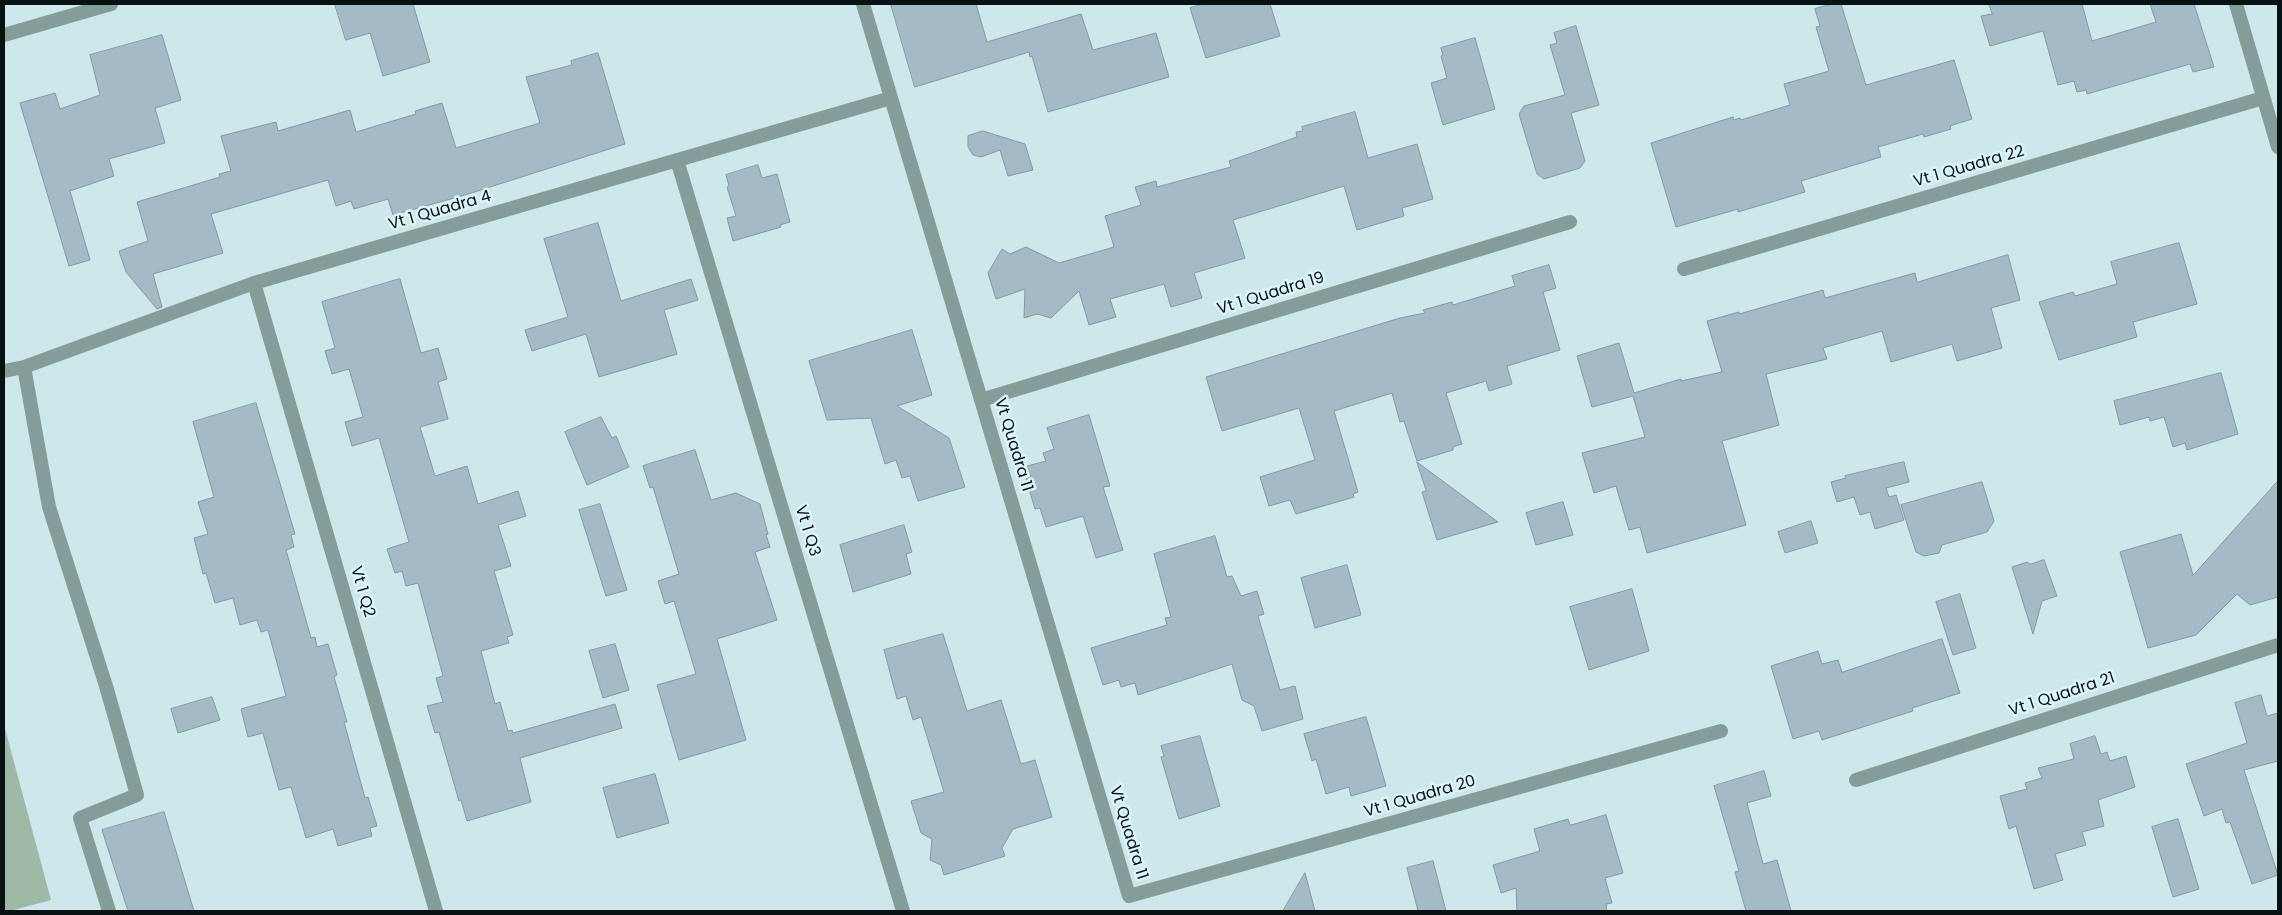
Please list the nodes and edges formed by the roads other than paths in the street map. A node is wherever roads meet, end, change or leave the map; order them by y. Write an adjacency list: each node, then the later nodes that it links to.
1 (111, 4): 4 (street)
2 (863, 4): 5 (street, Vt Quadra 11)
3 (2236, 4): 6 (street)
4 (4, 36)
5 (891, 98): 8 (street, Vt 1 Quadra 4); 14 (street, Vt Quadra 11)
6 (2263, 98): 7 (street); 10 (street, Vt 1 Quadra 22)
7 (2278, 147)
8 (677, 160): 11 (street, Vt 1 Quadra 4); 21 (street, Vt 1 Q3)
9 (1570, 222): 14 (street, Vt 1 Quadra 19)
10 (1684, 269)
11 (254, 283): 12 (street, Vt 1 Quadra 4); 20 (street, Vt 1 Q2)
12 (24, 367): 13 (street, Vt 1 Quadra 4); 19 (street)
13 (4, 371)
14 (981, 400): 18 (street, Vt Quadra 11)
15 (2278, 645): 17 (street, Vt 1 Quadra 21)
16 (1720, 731): 18 (street, Vt 1 Quadra 20)
17 (1856, 780)
18 (1128, 896)
19 (109, 911)
20 (436, 911)
21 (904, 911)

